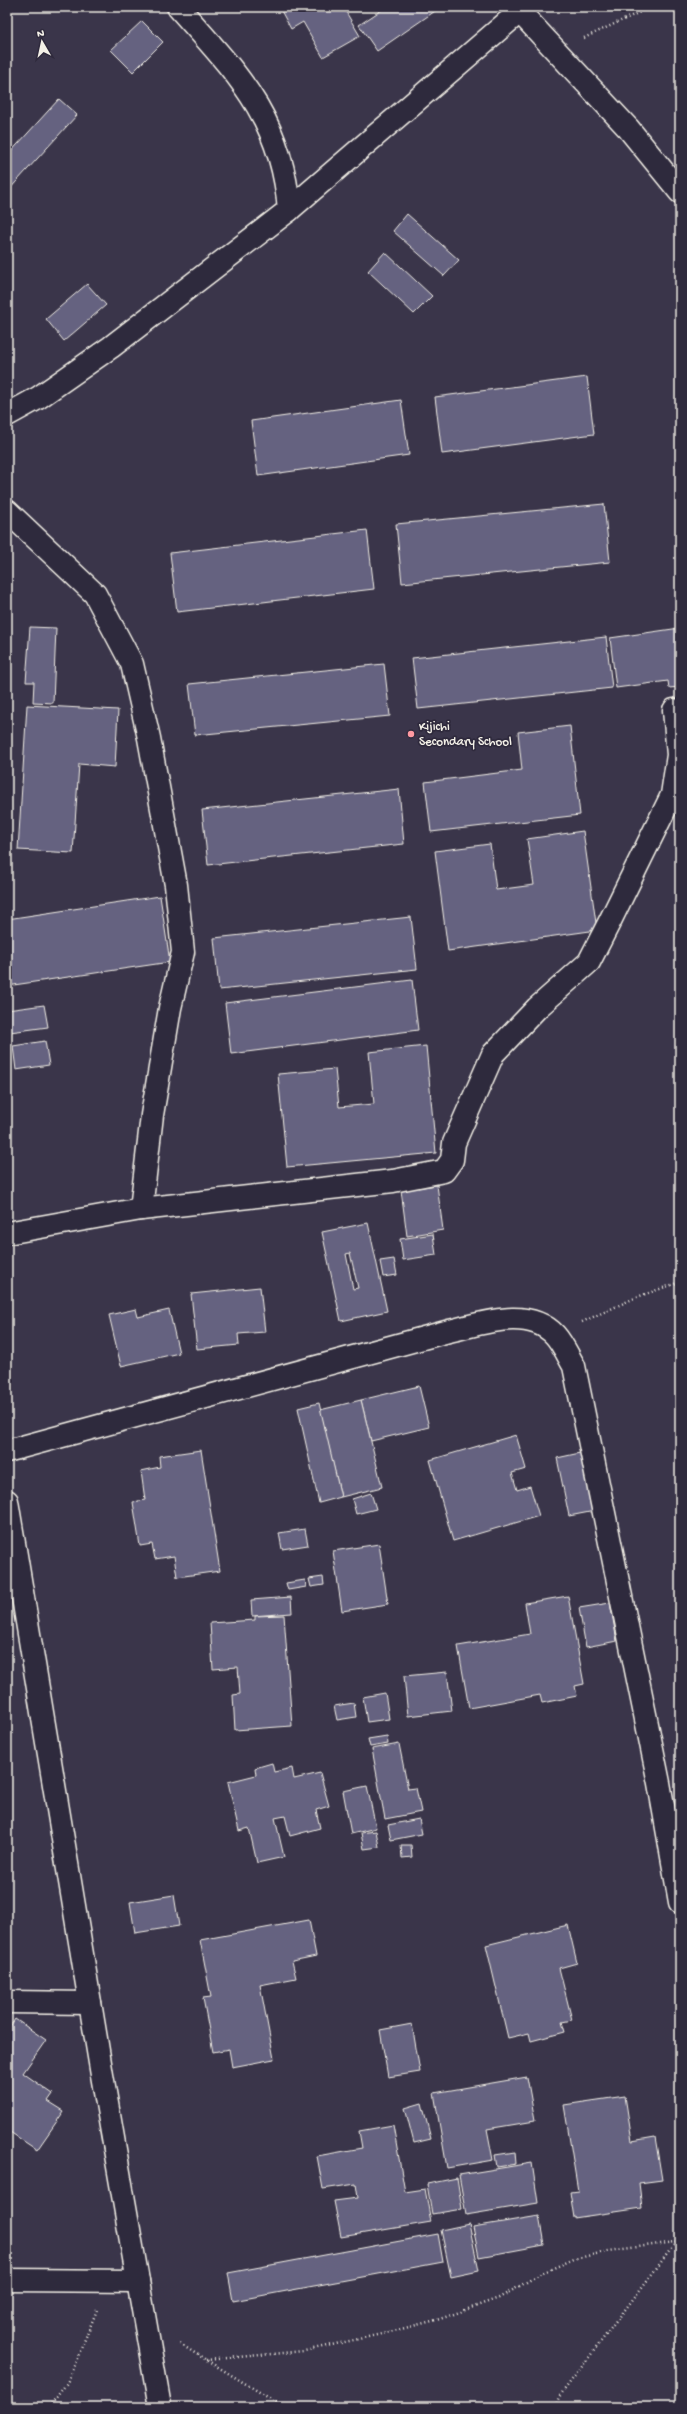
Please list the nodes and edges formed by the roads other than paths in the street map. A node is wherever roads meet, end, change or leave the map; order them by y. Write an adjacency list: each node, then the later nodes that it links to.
1 (178, 7): 4 (street)
2 (523, 9): 3 (street); 4 (street)
3 (680, 192)
4 (289, 210): 5 (street)
5 (7, 415)
6 (7, 510): 8 (street)
7 (674, 710): 8 (street)
8 (141, 1209): 9 (street)
9 (7, 1233)
10 (7, 1451): 12 (street)
11 (7, 1502): 14 (street)
12 (680, 1902)
13 (7, 2002): 14 (street)
14 (90, 2003): 16 (street)
15 (7, 2280): 16 (street)
16 (138, 2281): 17 (street)
17 (160, 2407)

